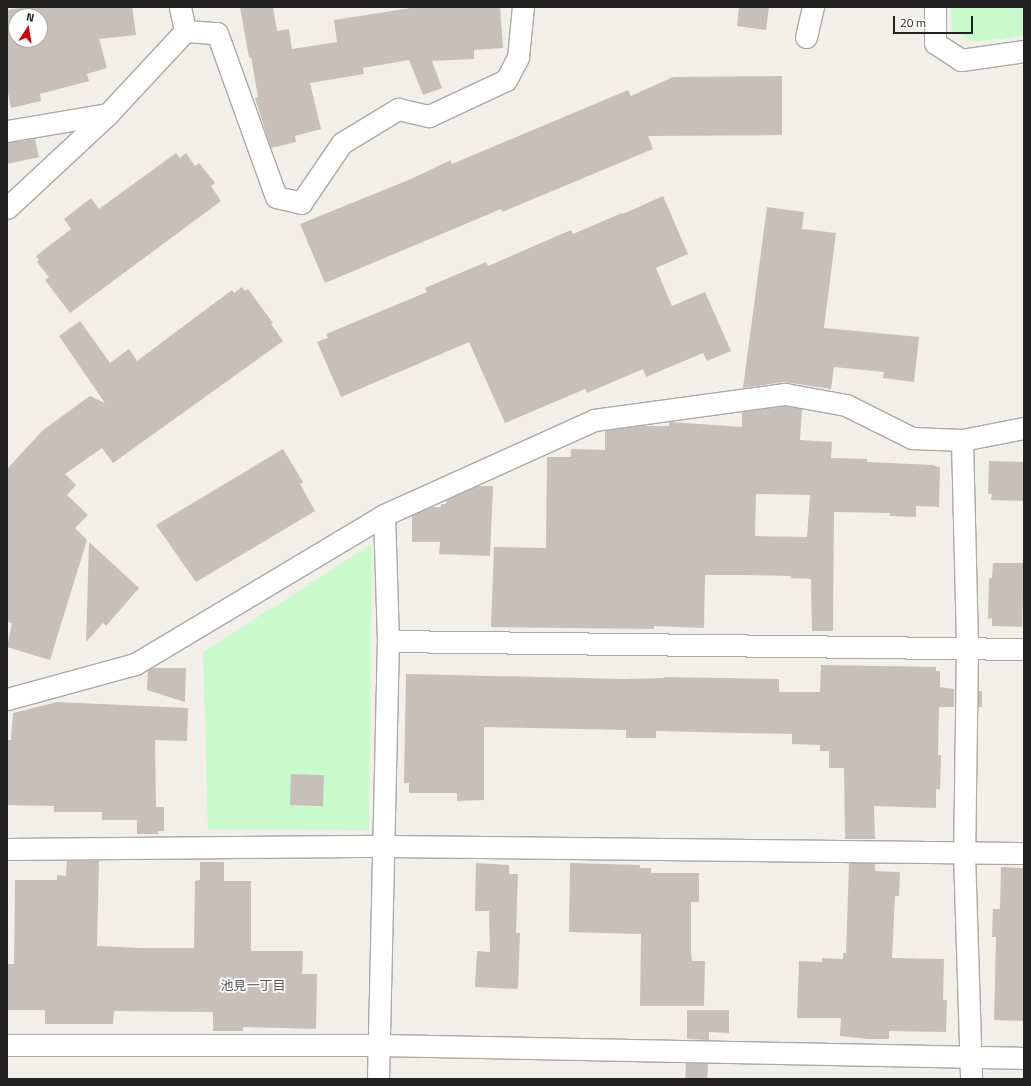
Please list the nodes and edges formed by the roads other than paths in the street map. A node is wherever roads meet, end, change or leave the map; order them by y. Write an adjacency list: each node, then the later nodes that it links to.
1 (180, 7): 5 (street)
2 (523, 7): 5 (street)
3 (813, 7): 6 (street)
4 (935, 7): 7 (street)
5 (185, 31): 8 (street)
6 (806, 37)
7 (1024, 51)
8 (108, 114): 9 (street); 10 (street)
9 (7, 131)
10 (7, 208)
11 (1024, 428): 12 (street)
12 (962, 440): 13 (street); 15 (street)
13 (384, 515): 14 (street); 17 (street)
14 (388, 641): 15 (street); 18 (street)
15 (967, 648): 16 (street); 20 (street)
16 (1024, 649)
17 (7, 699)
18 (384, 846): 19 (street); 20 (street); 22 (street)
19 (7, 849)
20 (964, 853): 21 (street); 24 (street)
21 (1024, 853)
22 (379, 1045): 23 (street); 24 (street); 26 (street)
23 (7, 1046)
24 (971, 1056): 25 (street); 27 (street)
25 (1024, 1058)
26 (378, 1079)
27 (971, 1079)

